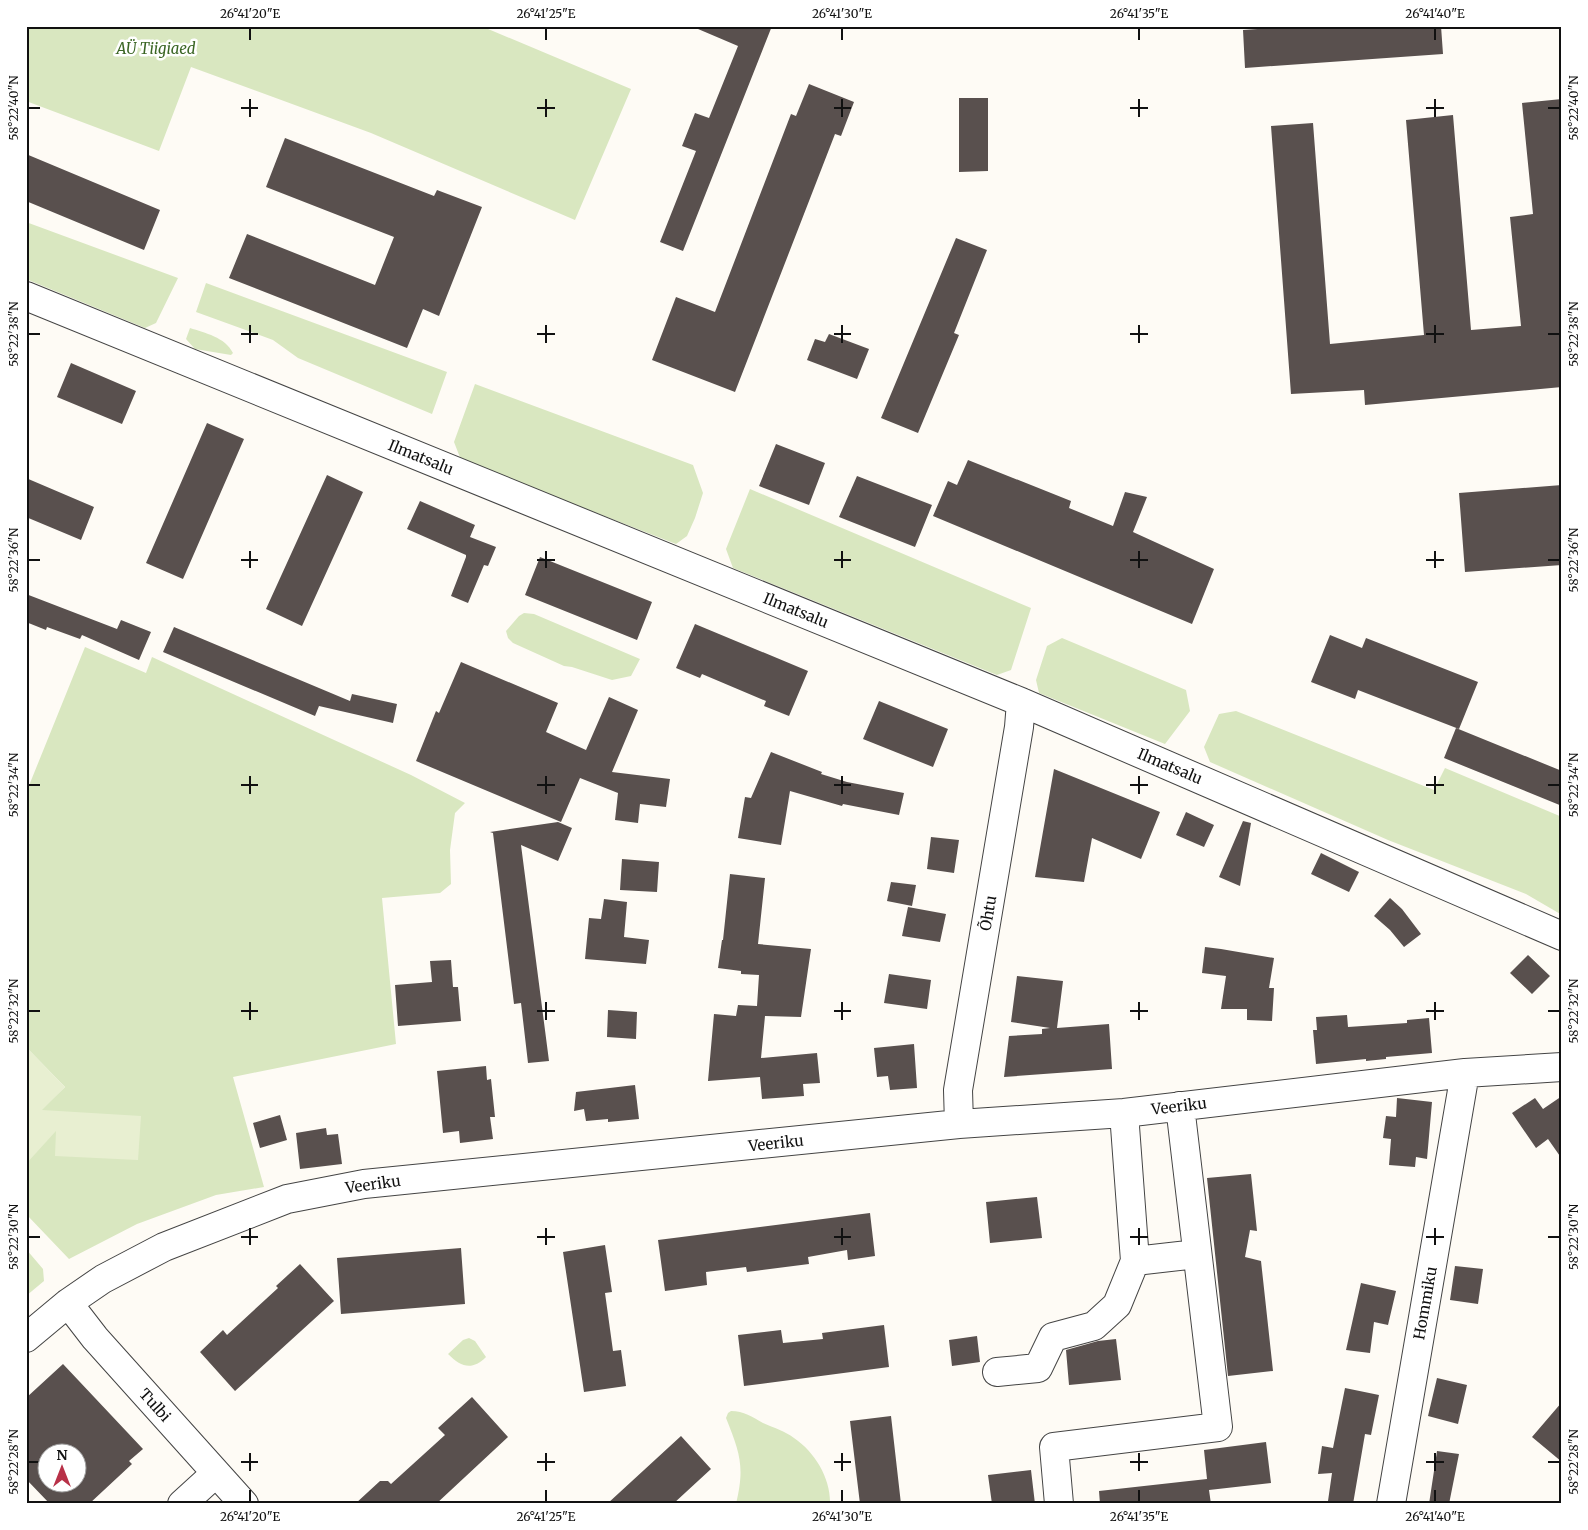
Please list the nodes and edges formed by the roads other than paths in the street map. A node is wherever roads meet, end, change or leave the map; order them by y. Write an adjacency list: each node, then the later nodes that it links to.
1 (26, 296): 2 (street, Ilmatsalu)
2 (1021, 702): 3 (street, Ilmatsalu); 8 (street, Õhtu)
3 (1562, 936)
4 (1562, 1067): 5 (street, Veeriku)
5 (1465, 1073): 6 (street, Veeriku); 18 (street, Hommiku)
6 (1180, 1106): 7 (street, Veeriku); 9 (street)
7 (1124, 1113): 8 (street, Veeriku); 10 (street)
8 (959, 1124): 11 (street, Veeriku)
9 (1197, 1254): 10 (street); 17 (street)
10 (1135, 1261): 13 (street)
11 (68, 1303): 12 (street, Veeriku); 14 (street, Tulbi)
12 (26, 1338)
13 (997, 1372)
14 (216, 1472): 15 (street); 16 (street, Tulbi)
15 (182, 1504)
16 (244, 1504)
17 (1059, 1504)
18 (1391, 1504)

